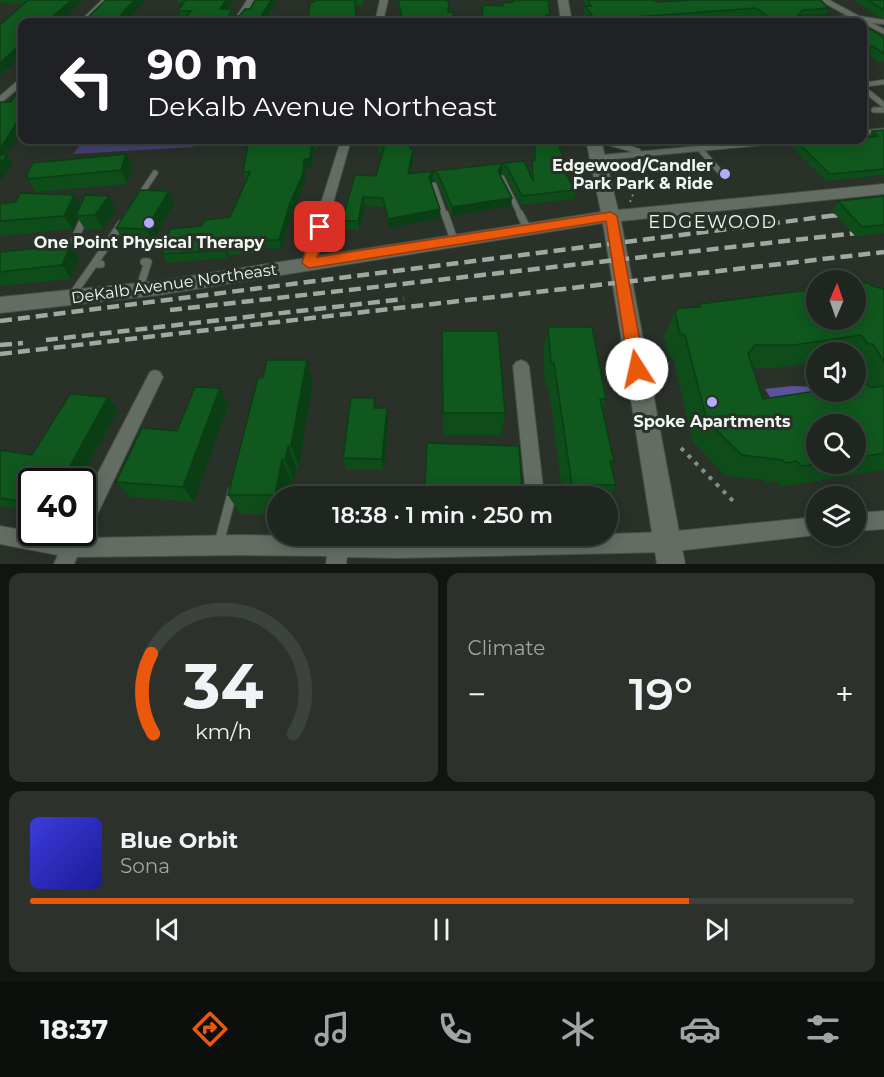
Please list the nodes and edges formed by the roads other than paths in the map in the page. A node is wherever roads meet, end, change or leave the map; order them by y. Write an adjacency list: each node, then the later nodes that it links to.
1 (106, 0): 6 (street)
2 (251, 0): 7 (street)
3 (384, 0): 8 (street)
4 (563, 0): 9 (main road)
5 (823, 0): 10 (street)
6 (87, 18)
7 (240, 18)
8 (380, 18)
9 (566, 18)
10 (858, 18)
11 (867, 19): 12 (street)
12 (884, 22)
13 (867, 23): 14 (street)
14 (884, 32)
15 (884, 82): 17 (lane)
16 (18, 84): 19 (street)
17 (867, 85)
18 (867, 90): 20 (lane)
19 (0, 102)
20 (884, 105)
21 (874, 110): 22 (lane)
22 (884, 110)
23 (884, 131): 24 (lane)
24 (867, 133)
25 (345, 144): 46 (street)
26 (594, 144): 32 (main road)
27 (614, 144): 31 (lane)
28 (696, 144): 30 (lane)
29 (746, 144): 30 (lane)
30 (700, 148): 31 (lane); 34 (lane)
31 (646, 153): 32 (lane)
32 (597, 158): 41 (main road)
33 (155, 173): 38 (lane)
34 (721, 173)
35 (502, 178): 42 (lane)
36 (434, 185): 43 (lane)
37 (884, 189): 41 (main road, DeKalb Avenue Northeast)
38 (137, 200)
39 (88, 206): 44 (lane)
40 (125, 218): 48 (lane)
41 (613, 227): 42 (main road, DeKalb Avenue Northeast); 65 (main road)
42 (527, 228): 43 (main road, DeKalb Avenue Northeast)
43 (454, 240): 46 (main road, DeKalb Avenue Northeast)
44 (73, 243)
45 (144, 262): 47 (lane)
46 (309, 263): 47 (main road, DeKalb Avenue Northeast)
47 (139, 290): 48 (main road, DeKalb Avenue Northeast)
48 (70, 297): 49 (main road, DeKalb Avenue Northeast)
49 (0, 305)
50 (521, 366): 53 (street)
51 (155, 377): 56 (street)
52 (507, 446): 53 (street)
53 (530, 446): 55 (street)
54 (235, 482): 61 (lane)
55 (534, 486)
56 (96, 497)
57 (884, 520): 58 (street)
58 (866, 521)
59 (806, 528): 65 (street)
60 (0, 535): 64 (street)
61 (218, 546): 64 (street); 66 (street)
62 (464, 546): 66 (street)
63 (600, 546): 65 (street)
64 (71, 548)
65 (669, 553)
66 (337, 556)

